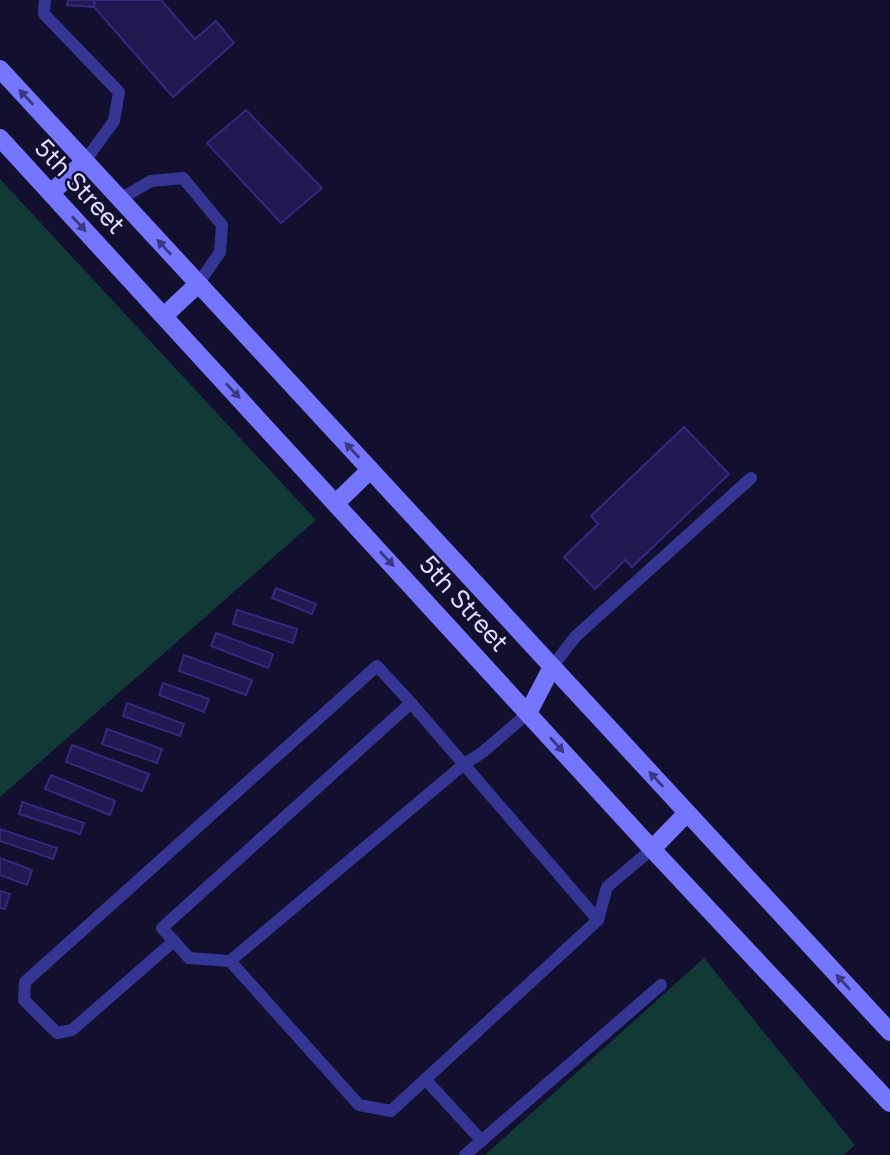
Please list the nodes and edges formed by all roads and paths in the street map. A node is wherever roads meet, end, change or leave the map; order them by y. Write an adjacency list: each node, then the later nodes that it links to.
1 (45, 0): 4 (lane)
2 (0, 69): 4 (main road, 5th Street, one-way to 2)
3 (0, 138): 5 (main road, 5th Street)
4 (85, 161): 5 (main road); 6 (main road, 5th Street)
5 (51, 193): 8 (main road, 5th Street, one-way to 8)
6 (120, 199): 7 (main road, 5th Street, one-way to 6); 7 (lane)
7 (198, 284): 8 (main road); 9 (main road, 5th Street, one-way to 7)
8 (164, 316): 11 (main road, 5th Street, one-way to 11)
9 (370, 470): 11 (main road); 12 (main road, 5th Street)
10 (751, 478): 12 (lane)
11 (336, 503): 14 (main road, 5th Street, one-way to 14)
12 (552, 667): 14 (main road); 16 (main road, 5th Street, one-way to 12)
13 (411, 703): 15 (lane); 19 (lane); 19 (lane)
14 (528, 713): 15 (lane); 17 (main road, 5th Street, one-way to 17)
15 (463, 765): 18 (lane); 20 (lane)
16 (687, 813): 17 (main road); 22 (main road, 5th Street, one-way to 16)
17 (652, 849): 18 (lane); 24 (main road, 5th Street)
18 (598, 920): 23 (lane)
19 (174, 942): 20 (lane)
20 (230, 961): 23 (lane)
21 (661, 985): 25 (lane)
22 (890, 1032)
23 (425, 1079): 25 (lane)
24 (890, 1103)
25 (482, 1141): 26 (lane)
26 (465, 1155)

